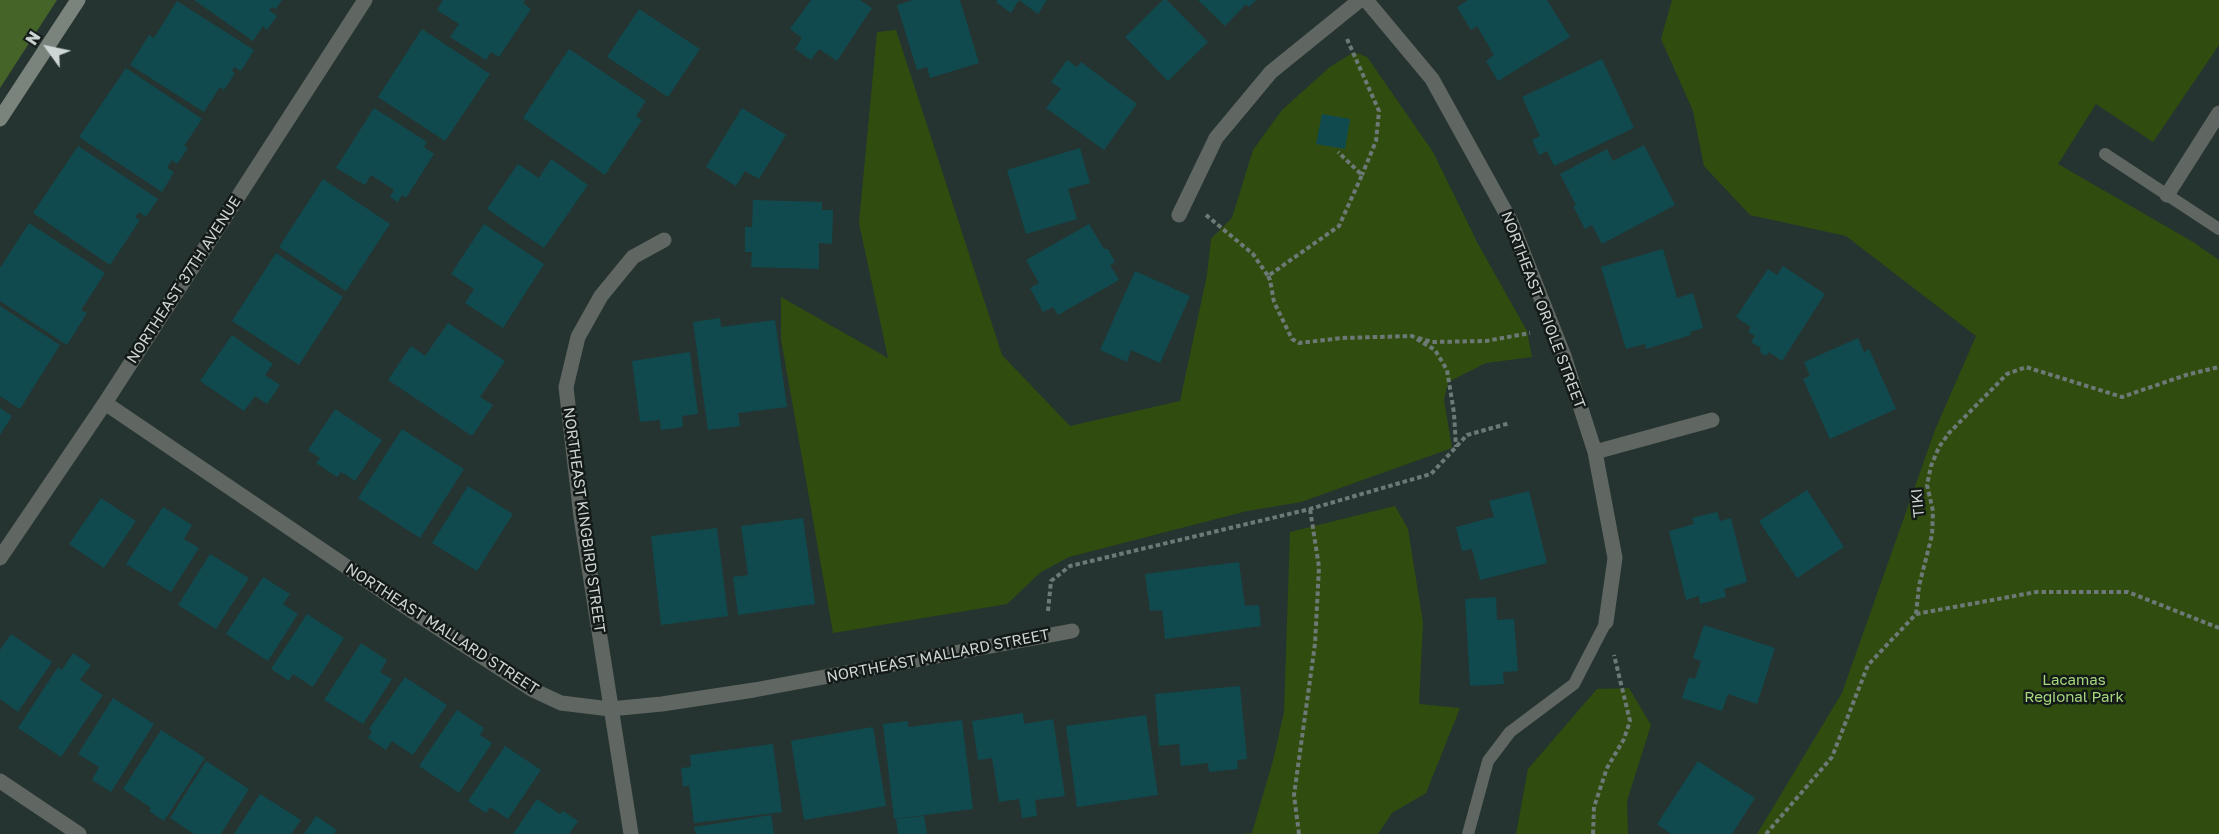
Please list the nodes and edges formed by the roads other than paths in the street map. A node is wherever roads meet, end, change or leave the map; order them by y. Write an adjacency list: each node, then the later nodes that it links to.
1 (78, 0): 6 (street)
2 (365, 0): 12 (street, NORTHEAST 37TH AVENUE)
3 (1360, 0): 9 (street)
4 (1365, 0): 14 (street, NORTHEAST ORIOLE STREET)
5 (2219, 113): 8 (street)
6 (0, 118)
7 (2105, 154): 8 (lane)
8 (2167, 195): 10 (lane)
9 (1179, 215)
10 (2219, 229)
11 (664, 240): 18 (street, NORTHEAST KINGBIRD STREET)
12 (105, 403): 15 (street, NORTHEAST 37TH AVENUE); 18 (street, NORTHEAST MALLARD STREET)
13 (1712, 420): 14 (street)
14 (1595, 452): 16 (street, NORTHEAST ORIOLE STREET)
15 (0, 558)
16 (1606, 622): 22 (lane)
17 (1072, 631): 18 (street, NORTHEAST MALLARD STREET)
18 (610, 709): 21 (street, NORTHEAST KINGBIRD STREET)
19 (0, 781): 20 (street)
20 (79, 834)
21 (631, 834)
22 (1468, 834)

